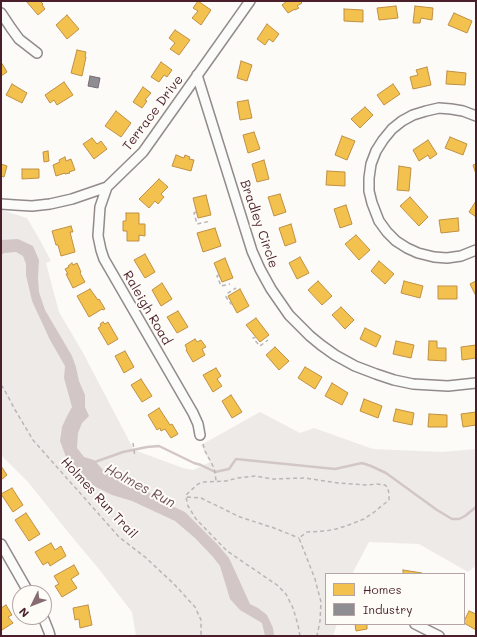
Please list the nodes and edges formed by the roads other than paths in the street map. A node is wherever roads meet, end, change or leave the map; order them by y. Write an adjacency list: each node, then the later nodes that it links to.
1 (250, 1): 4 (street, Terrace Drive)
2 (1, 13): 3 (street)
3 (37, 53)
4 (197, 75): 6 (street, Terrace Drive); 9 (street, Bradley Circle)
5 (476, 116): 8 (street)
6 (107, 187): 7 (street, Terrace Drive); 10 (street, Raleigh Road)
7 (1, 204)
8 (476, 250)
9 (476, 383)
10 (200, 435)
11 (1, 544): 12 (street)
12 (24, 585)
13 (46, 625): 15 (street)
14 (417, 625): 16 (street)
15 (50, 636)
16 (439, 636)

